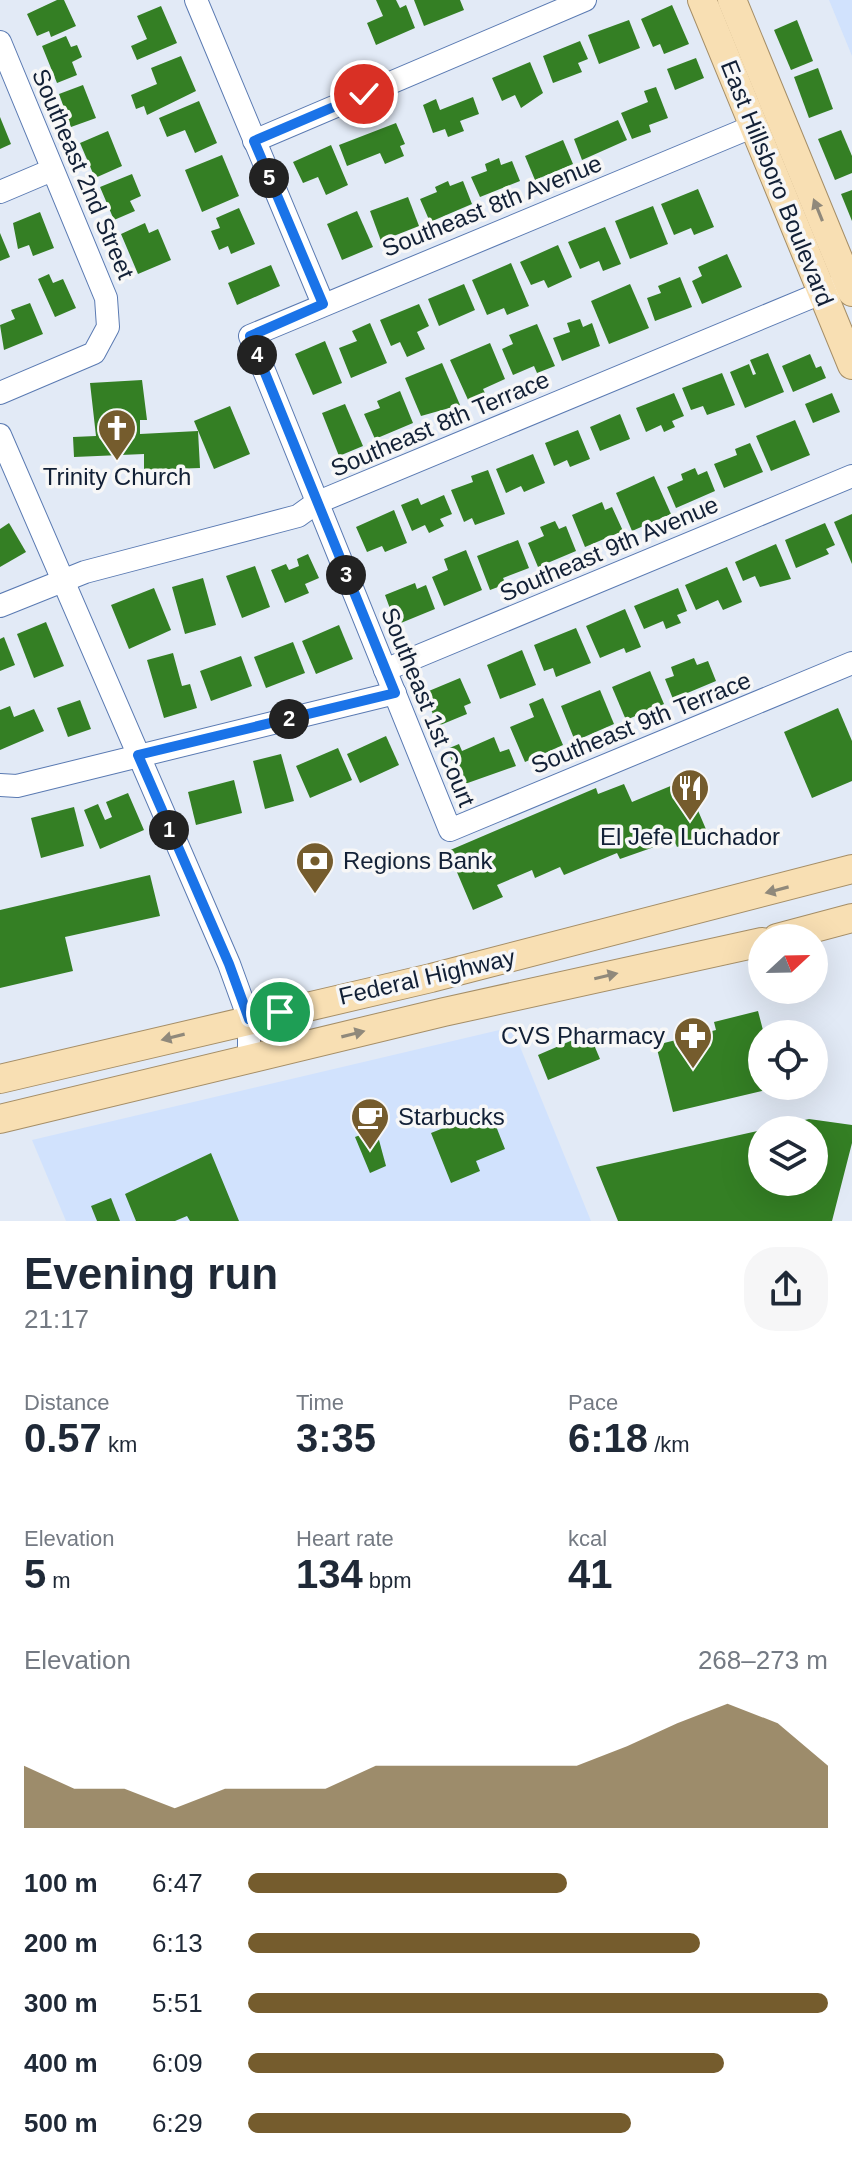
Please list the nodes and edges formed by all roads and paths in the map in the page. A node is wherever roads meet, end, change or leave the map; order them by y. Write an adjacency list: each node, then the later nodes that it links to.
1 (196, 0): 6 (street)
2 (585, 0): 6 (street)
3 (714, 5): 5 (main road, East Hillsboro Boulevard); 9 (main road, East Hillsboro Boulevard, one-way to 3)
4 (0, 42): 7 (street, Southeast 2nd Street)
5 (754, 126): 9 (main road, East Hillsboro Boulevard); 10 (street, Southeast 8th Avenue)
6 (254, 141): 10 (street)
7 (52, 170): 8 (street); 13 (street, Southeast 2nd Street)
8 (0, 192)
9 (841, 289): 12 (main road, East Hillsboro Boulevard); 16 (street, Southeast 8th Terrace)
10 (323, 304): 11 (street, Southeast 8th Avenue)
11 (250, 336): 16 (street, Southeast 1st Court)
12 (852, 365)
13 (0, 393)
14 (0, 435): 17 (street)
15 (852, 476): 20 (street, Southeast 9th Avenue)
16 (316, 503): 17 (street, Southeast 8th Terrace); 20 (street, Southeast 1st Court)
17 (60, 581): 18 (street, Southeast 8th Terrace); 22 (street)
18 (0, 606)
19 (852, 663): 24 (street, Southeast 9th Terrace)
20 (385, 670): 21 (street, Southeast 1st Court)
21 (395, 693): 22 (street); 24 (street, Southeast 1st Court)
22 (138, 755): 23 (street); 29 (street)
23 (0, 785)
24 (450, 830)
25 (852, 869): 29 (main road, Federal Highway, one-way to 29)
26 (851, 919): 27 (main road)
27 (828, 925)
28 (748, 945): 30 (main road, Federal Highway, one-way to 28)
29 (249, 1019): 30 (street); 31 (street); 32 (main road, Federal Highway, one-way to 32)
30 (278, 1052): 31 (main road, Federal Highway)
31 (249, 1059): 33 (main road, Federal Highway)
32 (0, 1079)
33 (0, 1119)

